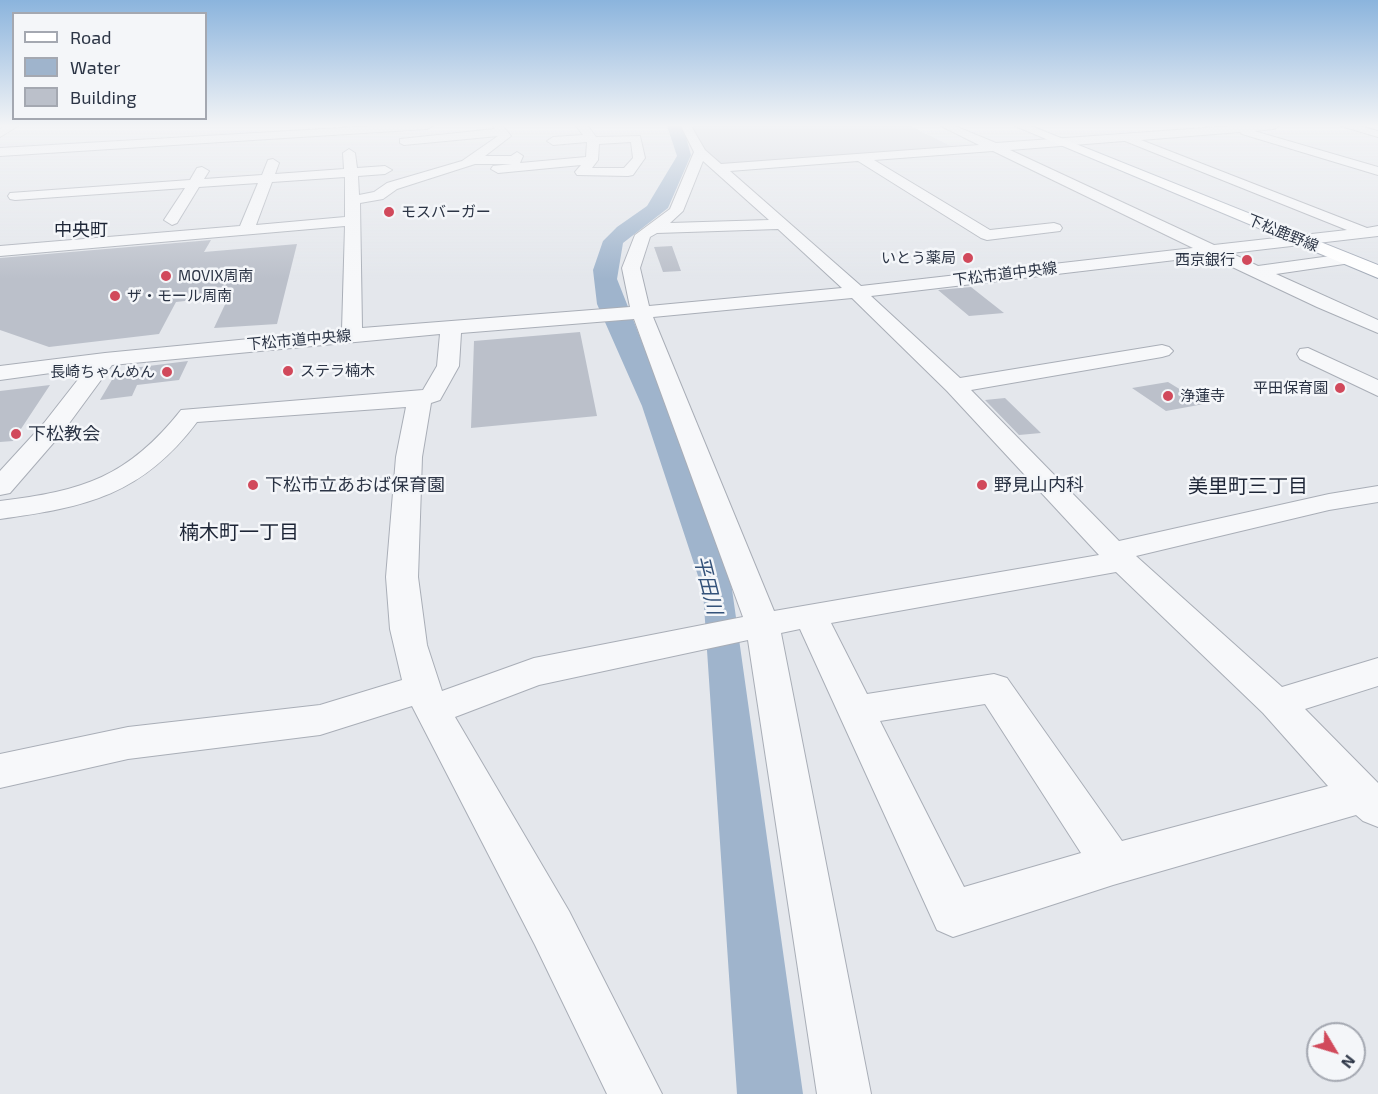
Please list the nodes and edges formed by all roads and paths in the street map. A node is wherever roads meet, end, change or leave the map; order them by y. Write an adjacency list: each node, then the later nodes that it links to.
1 (199, 177): 14 (street)
2 (279, 177): 12 (street)
3 (351, 177): 19 (street)
4 (390, 177): 15 (street)
5 (448, 177): 15 (street)
6 (690, 177): 25 (street)
7 (727, 177): 24 (street)
8 (893, 177): 26 (street)
9 (1057, 177): 30 (street)
10 (1147, 177): 29 (main road, 下松鹿野線)
11 (1226, 177): 28 (street)
12 (266, 178): 14 (street); 27 (street)
13 (33, 181): 16 (street)
14 (195, 183): 16 (street); 18 (street)
15 (391, 188): 17 (street); 19 (street)
16 (12, 190): 21 (street)
17 (430, 190)
18 (183, 200): 20 (street); 22 (street)
19 (353, 200): 23 (street)
20 (160, 202)
21 (0, 208)
22 (195, 218)
23 (354, 221): 27 (street); 39 (street)
24 (781, 224): 25 (street); 35 (street)
25 (652, 228): 36 (street)
26 (1053, 228)
27 (246, 230): 31 (street)
28 (1374, 233): 29 (street, 下松市道中央線)
29 (1299, 240): 30 (street, 下松市道中央線); 32 (main road, 下松鹿野線)
30 (1208, 250): 33 (street); 35 (street, 下松市道中央線)
31 (0, 251)
32 (1345, 259): 33 (street); 34 (main road, 下松鹿野線)
33 (1255, 272): 38 (street)
34 (1378, 272)
35 (856, 292): 36 (street, 下松市道中央線); 44 (street)
36 (636, 313): 37 (street, 下松市道中央線); 52 (street)
37 (451, 327): 39 (street, 下松市道中央線); 46 (street)
38 (1378, 327)
39 (351, 335): 42 (street, 下松市道中央線)
40 (1162, 351): 44 (street)
41 (1308, 354): 45 (street)
42 (105, 359): 43 (street, 下松市道中央線); 47 (street)
43 (0, 372)
44 (955, 386): 50 (street)
45 (1378, 389)
46 (420, 399): 49 (street); 54 (street)
47 (0, 487)
48 (1378, 494): 50 (street)
49 (0, 510)
50 (1116, 555): 51 (street); 55 (street)
51 (810, 615): 52 (street); 56 (street)
52 (758, 626): 54 (street); 61 (street)
53 (1378, 672): 55 (street)
54 (427, 699): 57 (street); 60 (street)
55 (1276, 703): 58 (street)
56 (854, 711): 59 (street); 59 (street)
57 (0, 771)
58 (1370, 802): 59 (street)
59 (1113, 864)
60 (635, 1094)
61 (844, 1094)

